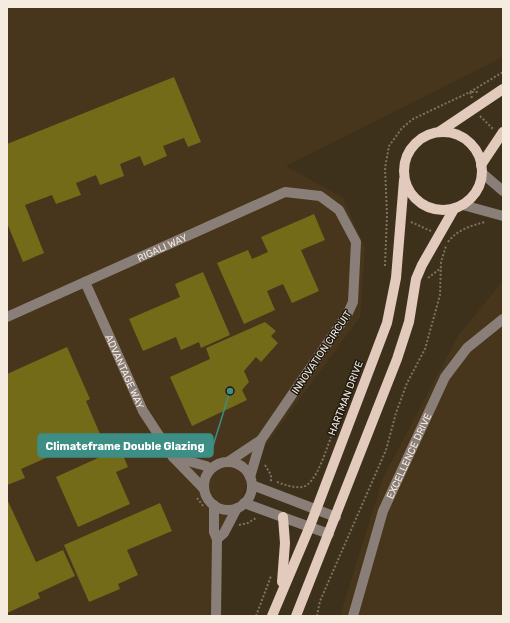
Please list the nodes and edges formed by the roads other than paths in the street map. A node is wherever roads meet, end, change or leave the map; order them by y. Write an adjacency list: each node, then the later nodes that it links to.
1 (503, 89): 2 (main road)
2 (438, 132): 4 (main road); 5 (main road)
3 (502, 134): 4 (main road)
4 (482, 169): 6 (street); 8 (main road)
5 (404, 180): 8 (main road); 21 (main road, HARTMAN DRIVE)
6 (503, 191)
7 (320, 196): 10 (street, RIGALI WAY); 13 (street, INNOVATION CIRCUIT)
8 (458, 207): 9 (street); 23 (main road)
9 (503, 216)
10 (85, 282): 11 (street, RIGALI WAY); 14 (street, ADVANTAGE WAY)
11 (7, 317)
12 (503, 319): 31 (street, EXCELLENCE DRIVE)
13 (261, 440): 15 (street, INNOVATION CIRCUIT); 17 (street, INNOVATION CIRCUIT)
14 (173, 457): 16 (street); 18 (street, ADVANTAGE WAY)
15 (228, 462): 16 (street); 17 (street)
16 (210, 469): 18 (street)
17 (251, 481): 20 (street); 21 (street)
18 (204, 489): 19 (street)
19 (214, 505): 20 (street); 26 (street)
20 (240, 506): 22 (street); 26 (street)
21 (316, 509): 23 (street); 24 (main road, HARTMAN DRIVE)
22 (283, 517): 24 (street); 27 (main road)
23 (336, 517): 25 (main road)
24 (310, 526): 25 (street); 27 (main road, HARTMAN DRIVE)
25 (329, 534): 30 (main road)
26 (217, 539): 28 (street)
27 (281, 594): 29 (main road, HARTMAN DRIVE)
28 (216, 616)
29 (272, 616)
30 (296, 616)
31 (353, 616)

